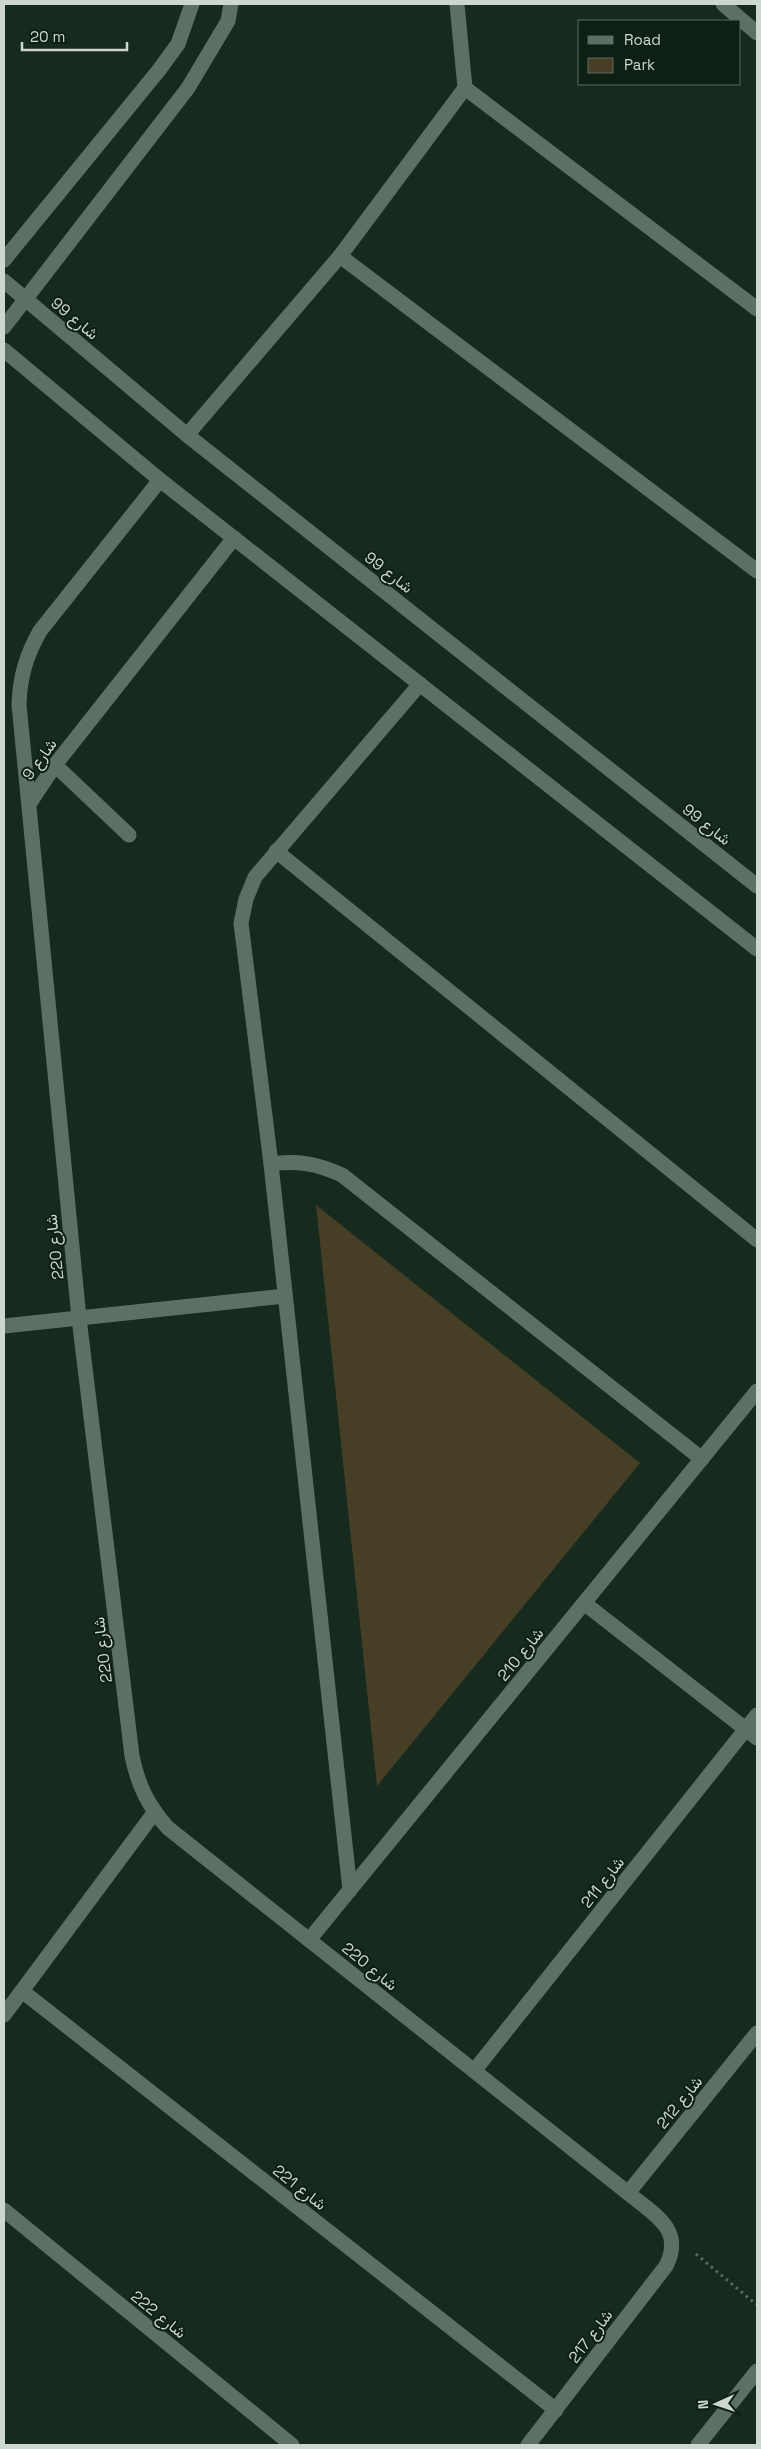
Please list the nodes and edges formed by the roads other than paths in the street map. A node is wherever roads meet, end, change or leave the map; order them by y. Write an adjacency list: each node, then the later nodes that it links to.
1 (192, 4): 8 (street)
2 (230, 4): 10 (street)
3 (456, 4): 6 (street)
4 (722, 4): 5 (street)
5 (757, 33)
6 (465, 88): 7 (street); 11 (street)
7 (340, 256): 14 (street); 17 (street)
8 (4, 260)
9 (4, 281): 10 (street, شارع 99)
10 (26, 300): 12 (street); 14 (street, شارع 99)
11 (757, 309)
12 (4, 327)
13 (4, 350): 15 (street)
14 (187, 435): 23 (street, شارع 99)
15 (160, 480): 16 (street); 20 (street, شارع 9)
16 (234, 538): 18 (street); 19 (street, شارع 9)
17 (757, 571)
18 (420, 684): 22 (street); 24 (street)
19 (55, 766): 20 (street, شارع 9); 21 (street)
20 (29, 804): 28 (street, شارع 220)
21 (128, 836)
22 (276, 851): 25 (street); 26 (street)
23 (757, 886)
24 (757, 949)
25 (271, 1164): 27 (street); 31 (street)
26 (757, 1240)
27 (284, 1296): 28 (street); 36 (street)
28 (79, 1318): 29 (street); 35 (street, شارع 220)
29 (4, 1326)
30 (757, 1391): 31 (street, شارع 210)
31 (702, 1458): 32 (street, شارع 210)
32 (584, 1603): 34 (street); 36 (street, شارع 210)
33 (757, 1715): 34 (street, شارع 211)
34 (752, 1734): 41 (street, شارع 211)
35 (154, 1813): 37 (street, شارع 220); 38 (street)
36 (350, 1890): 37 (street, شارع 210)
37 (309, 1940): 41 (street, شارع 220)
38 (22, 1992): 39 (street); 46 (street, شارع 221)
39 (4, 2015)
40 (757, 2033): 42 (street, شارع 212)
41 (474, 2072): 42 (street, شارع 220)
42 (628, 2193): 44 (street, شارع 220)
43 (4, 2210): 47 (street, شارع 222)
44 (672, 2238): 46 (street, شارع 217)
45 (757, 2370): 49 (street)
46 (556, 2410): 48 (street, شارع 217)
47 (292, 2445)
48 (528, 2445)
49 (698, 2445)

